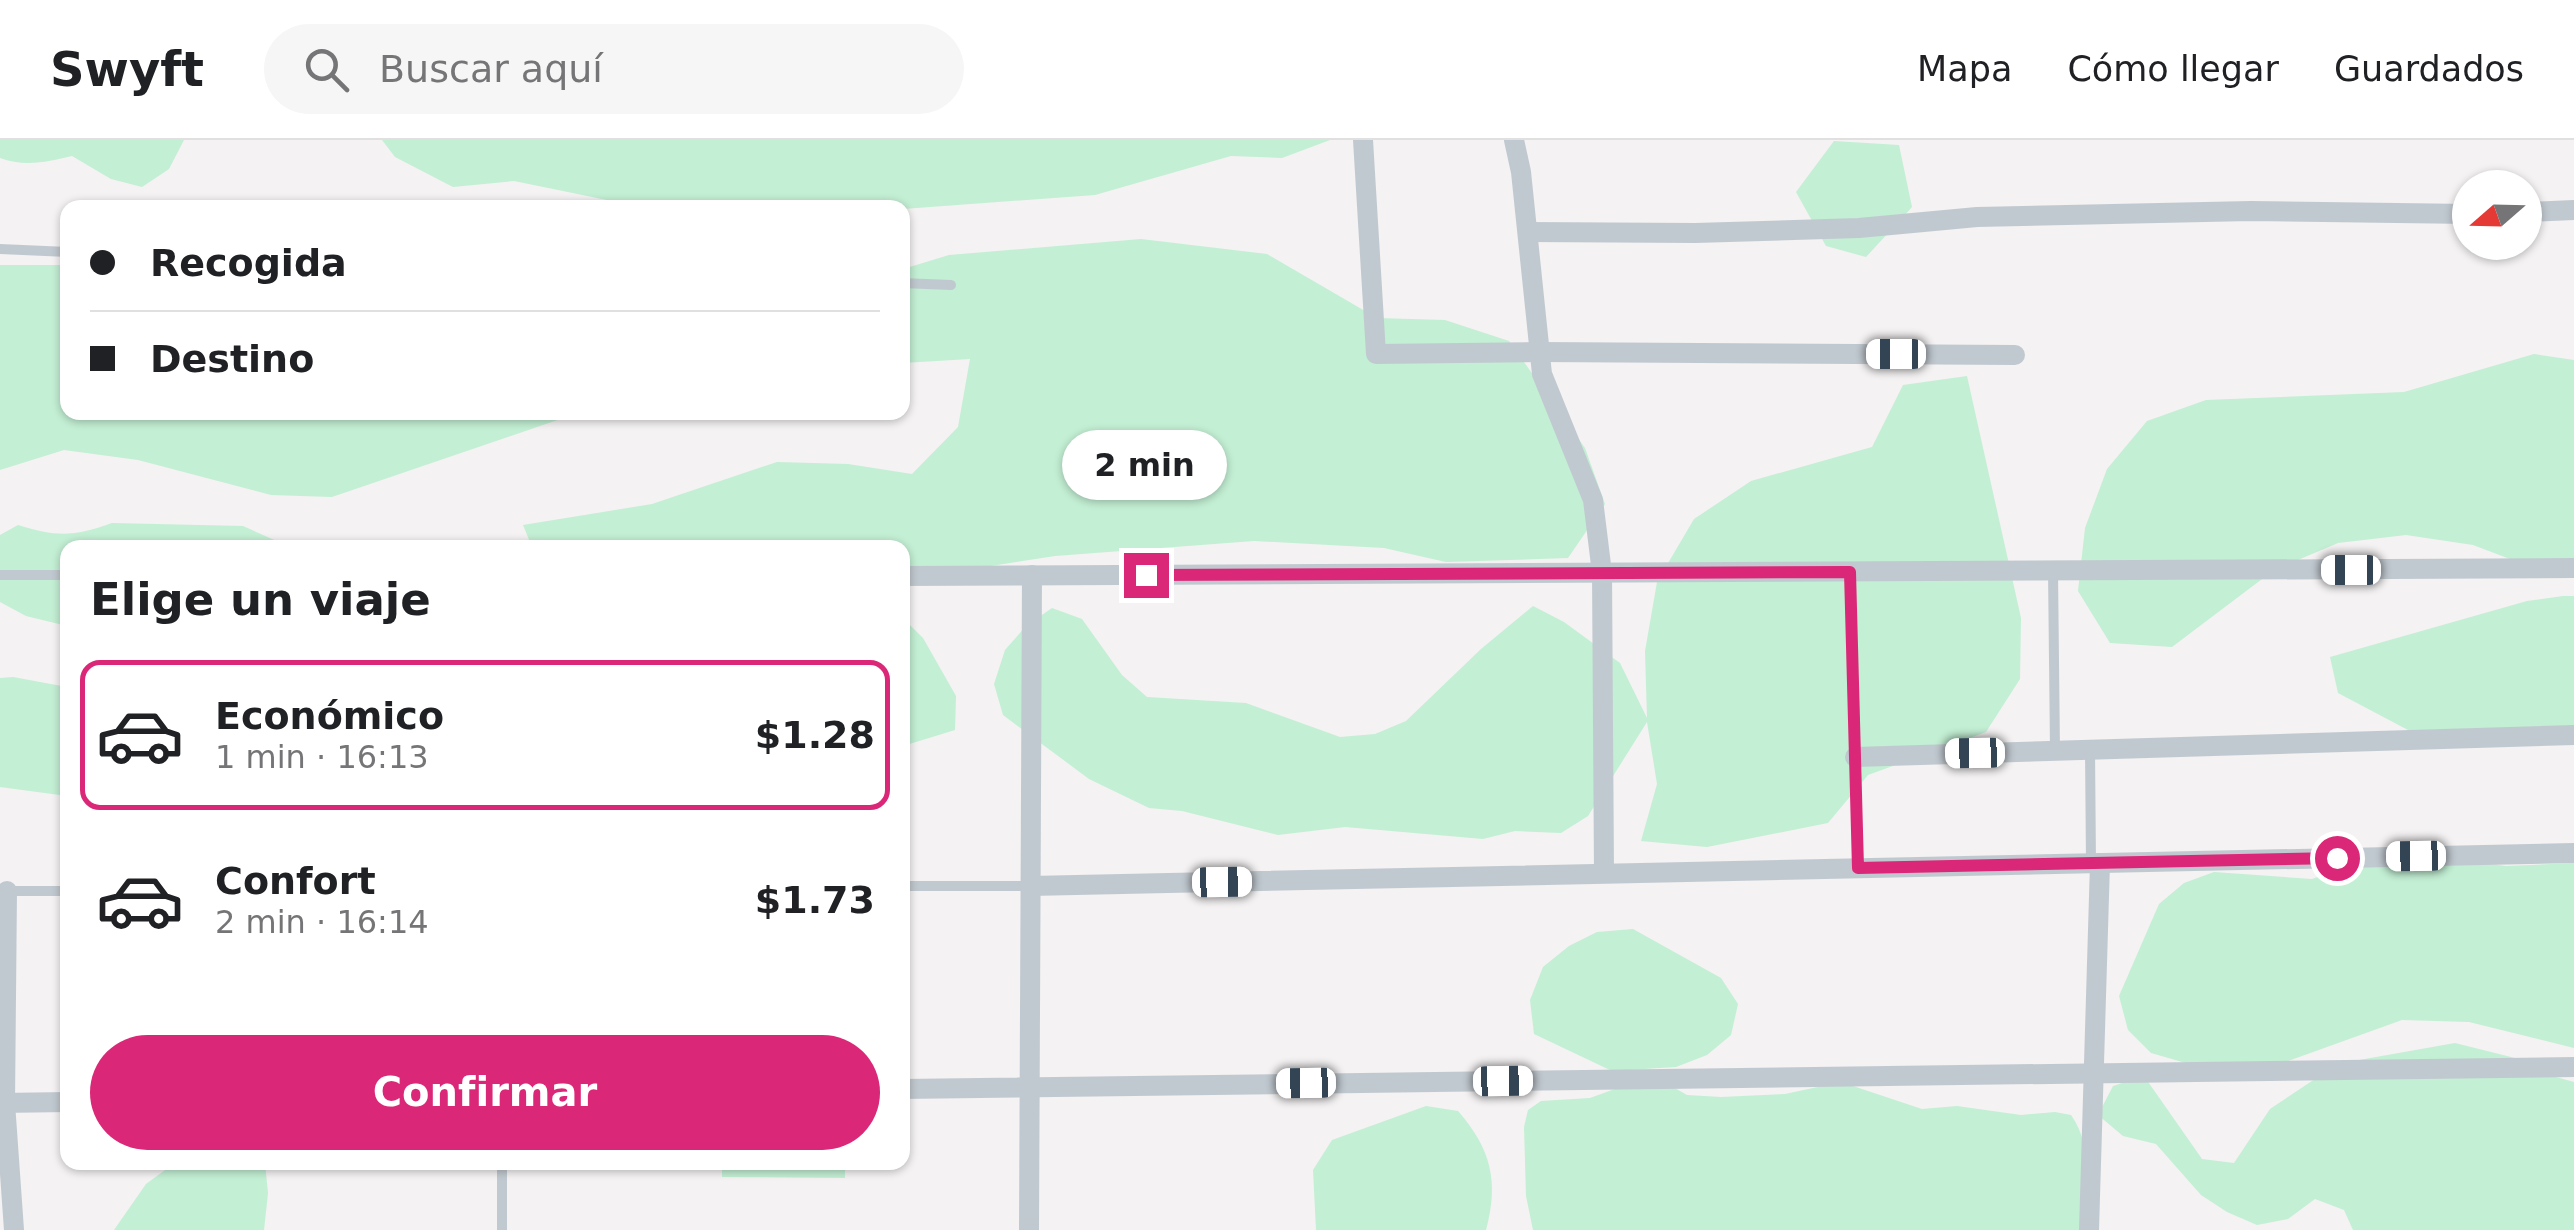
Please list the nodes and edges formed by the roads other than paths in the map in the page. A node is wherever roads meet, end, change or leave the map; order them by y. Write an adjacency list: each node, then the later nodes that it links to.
1 (1363, 140): 11 (street)
2 (1514, 140): 6 (street)
3 (2574, 210): 4 (street)
4 (2542, 211)
5 (2452, 214): 6 (street)
6 (1528, 232): 11 (street)
7 (0, 249): 8 (lane)
8 (60, 252)
9 (910, 283): 10 (lane)
10 (951, 285)
11 (1540, 352): 12 (street); 16 (street)
12 (2015, 355)
13 (2574, 568): 14 (street)
14 (2053, 571): 15 (street); 23 (lane)
15 (1850, 572): 16 (street); 24 (lane)
16 (1602, 573): 19 (street); 28 (street)
17 (0, 575): 18 (lane)
18 (60, 575)
19 (1032, 575): 20 (street); 30 (street)
20 (910, 576)
21 (2574, 735): 22 (street)
22 (2090, 750): 23 (street); 26 (lane)
23 (2055, 751): 24 (street)
24 (1855, 757): 27 (lane)
25 (2574, 853): 26 (street)
26 (2095, 863): 27 (street); 34 (street)
27 (1858, 868): 28 (street)
28 (1604, 874): 30 (street)
29 (910, 886): 30 (lane)
30 (1030, 886): 35 (street)
31 (3, 891): 32 (lane); 38 (street)
32 (60, 891)
33 (2574, 1067): 34 (street)
34 (2094, 1073): 35 (street); 43 (street)
35 (1030, 1086): 36 (street); 42 (street)
36 (910, 1088)
37 (60, 1102): 38 (street)
38 (2, 1103): 40 (street)
39 (502, 1170): 41 (lane)
40 (14, 1230)
41 (502, 1230)
42 (1029, 1230)
43 (2090, 1230)

